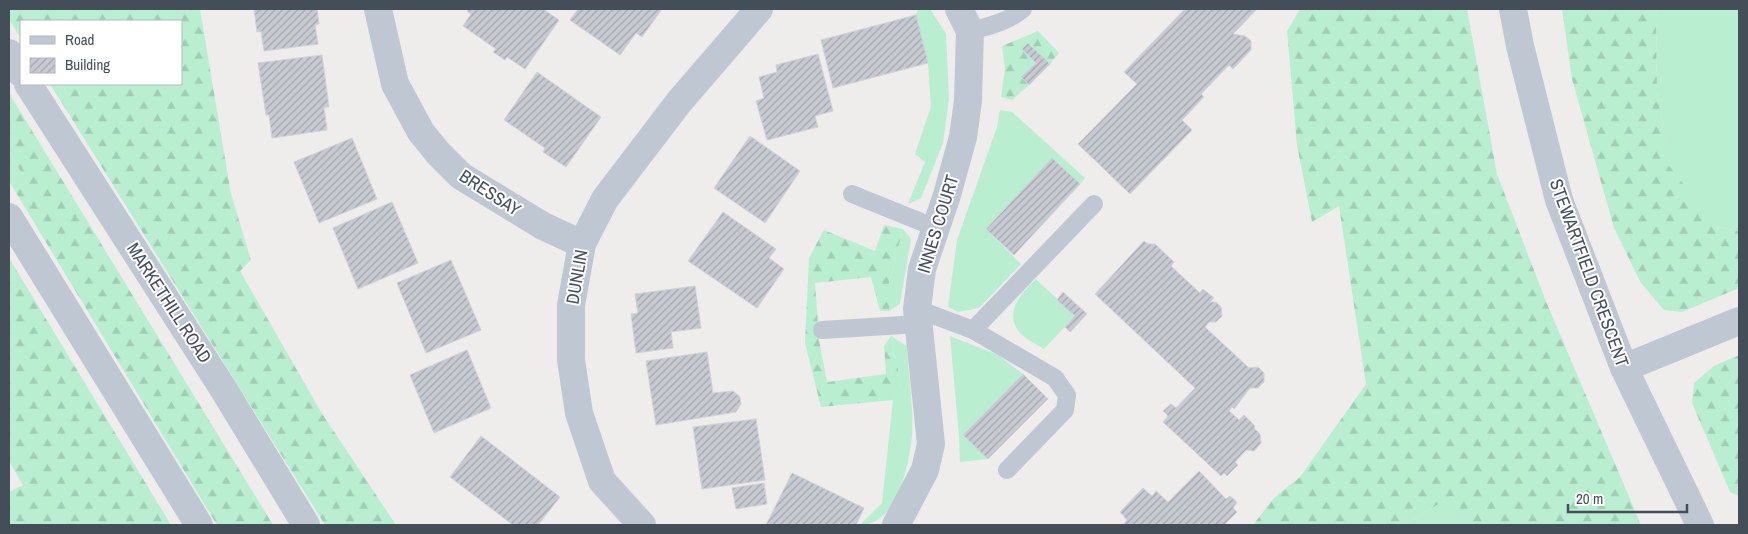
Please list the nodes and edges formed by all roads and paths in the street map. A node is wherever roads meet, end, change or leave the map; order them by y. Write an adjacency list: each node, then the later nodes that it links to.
1 (378, 9): 13 (street, BRESSAY)
2 (759, 9): 13 (street, DUNLIN)
3 (1023, 9): 5 (lane)
4 (1513, 9): 18 (street, STEWARTFIELD CRESCENT)
5 (964, 20): 12 (street, INNES COURT)
6 (9, 53): 7 (street)
7 (20, 71)
8 (29, 85): 21 (street, MARKETHILL ROAD)
9 (852, 194): 12 (lane)
10 (1094, 204): 17 (lane)
11 (9, 217): 20 (street)
12 (936, 228): 14 (street, INNES COURT)
13 (582, 244): 22 (street, DUNLIN)
14 (918, 317): 16 (lane); 17 (lane); 23 (street, INNES COURT)
15 (1739, 321): 18 (street)
16 (822, 330)
17 (973, 330): 19 (lane)
18 (1624, 368): 24 (street, STEWARTFIELD CRESCENT)
19 (1007, 470)
20 (198, 525)
21 (306, 525)
22 (642, 525)
23 (896, 525)
24 (1700, 525)

